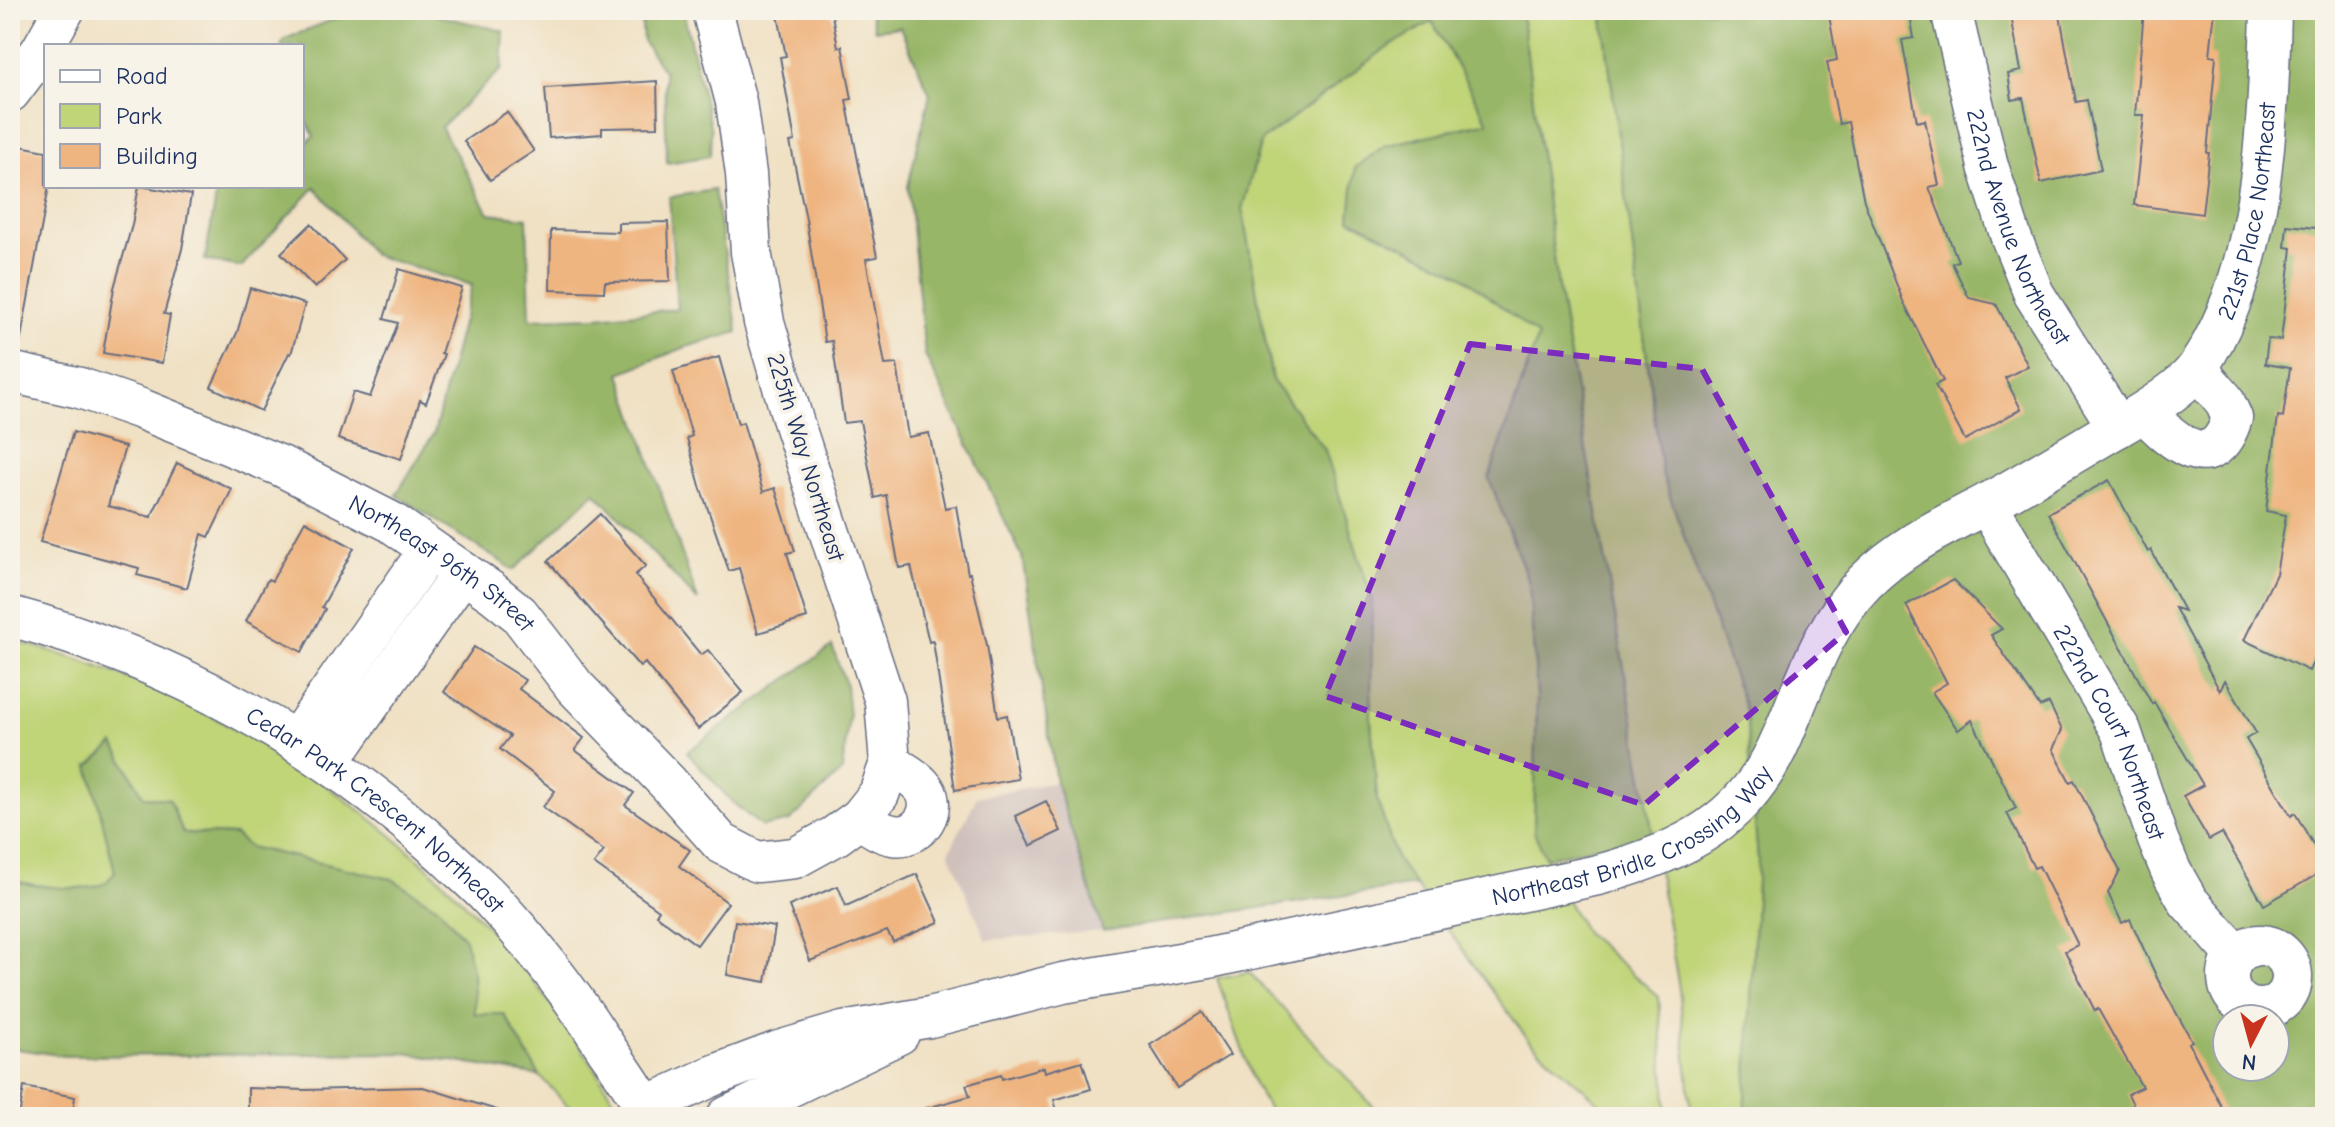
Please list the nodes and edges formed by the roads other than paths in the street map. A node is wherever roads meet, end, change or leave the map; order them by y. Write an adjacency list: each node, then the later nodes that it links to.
1 (64, 10): 5 (street)
2 (712, 10): 16 (street, 225th Way Northeast)
3 (1951, 10): 9 (street, 222nd Avenue Northeast)
4 (2271, 10): 9 (street, 221st Place Northeast)
5 (45, 44)
6 (44, 46): 7 (street)
7 (10, 92)
8 (10, 372): 11 (street, Northeast 96th Street)
9 (2157, 400): 10 (street, Northeast Bridle Crossing Way)
10 (1987, 504): 19 (street, 222nd Court Northeast); 20 (street, Northeast Bridle Crossing Way)
11 (429, 550): 12 (street, Northeast 96th Street); 14 (street)
12 (463, 572): 15 (street); 18 (street, Northeast 96th Street)
13 (10, 616): 14 (street, Cedar Park Crescent Northeast)
14 (296, 741): 15 (street, Cedar Park Crescent Northeast)
15 (329, 762): 21 (street, Cedar Park Crescent Northeast)
16 (890, 763): 17 (street, 225th Way Northeast); 17 (street)
17 (860, 818): 18 (street, 225th Way Northeast)
18 (795, 858)
19 (2236, 955)
20 (930, 1017): 21 (street, Northeast Bridle Crossing Way); 22 (street, Northeast Bridle Crossing Way)
21 (648, 1112)
22 (727, 1117)

